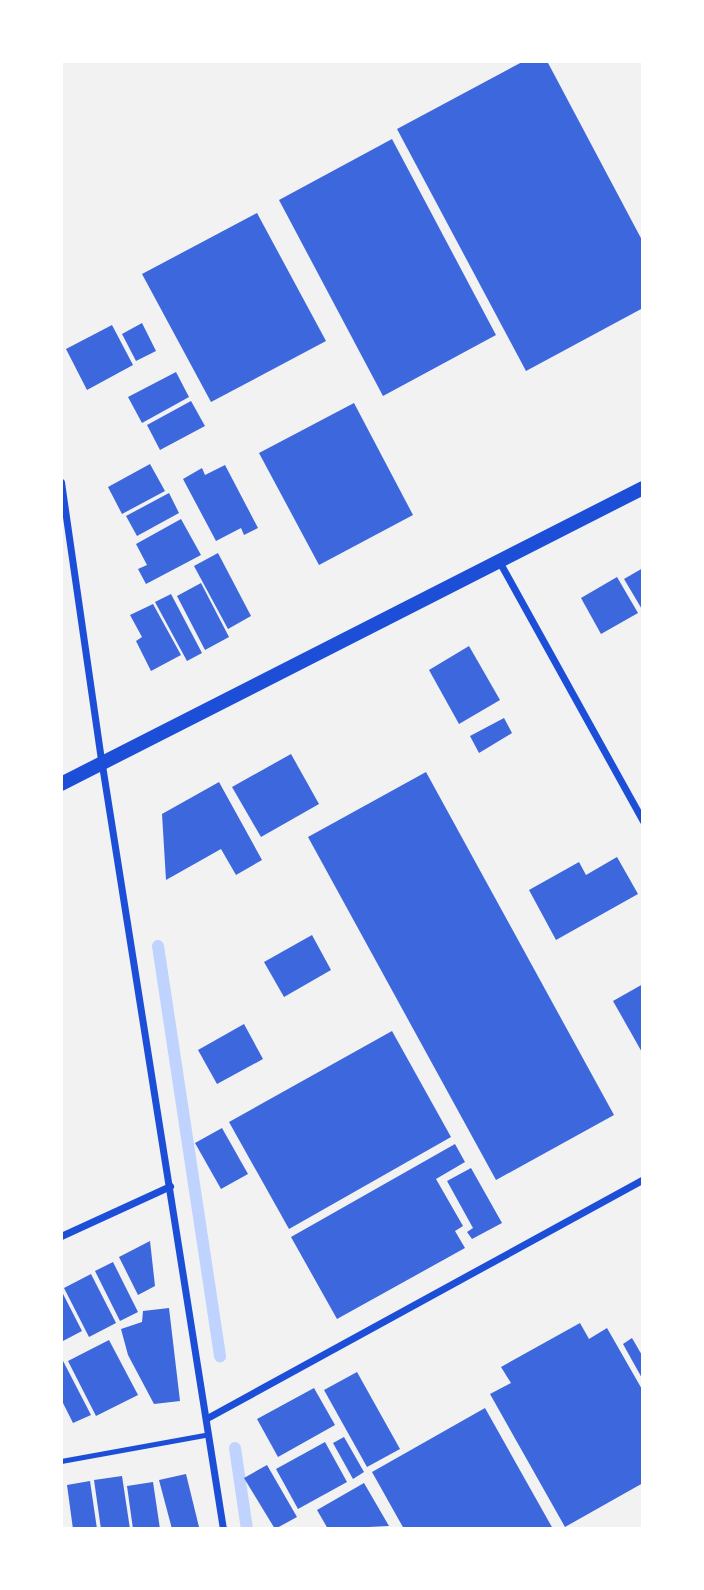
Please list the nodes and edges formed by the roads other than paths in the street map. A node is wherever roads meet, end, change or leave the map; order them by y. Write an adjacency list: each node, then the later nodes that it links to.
1 (61, 482): 4 (street)
2 (643, 488): 3 (main road)
3 (499, 563): 4 (main road); 6 (street)
4 (102, 765): 5 (main road); 8 (street)
5 (61, 784)
6 (643, 821)
7 (643, 1180): 10 (street)
8 (170, 1186): 9 (street); 10 (street)
9 (61, 1236)
10 (207, 1418): 11 (street)
11 (209, 1434): 12 (lane); 13 (street)
12 (61, 1461)
13 (223, 1529)

